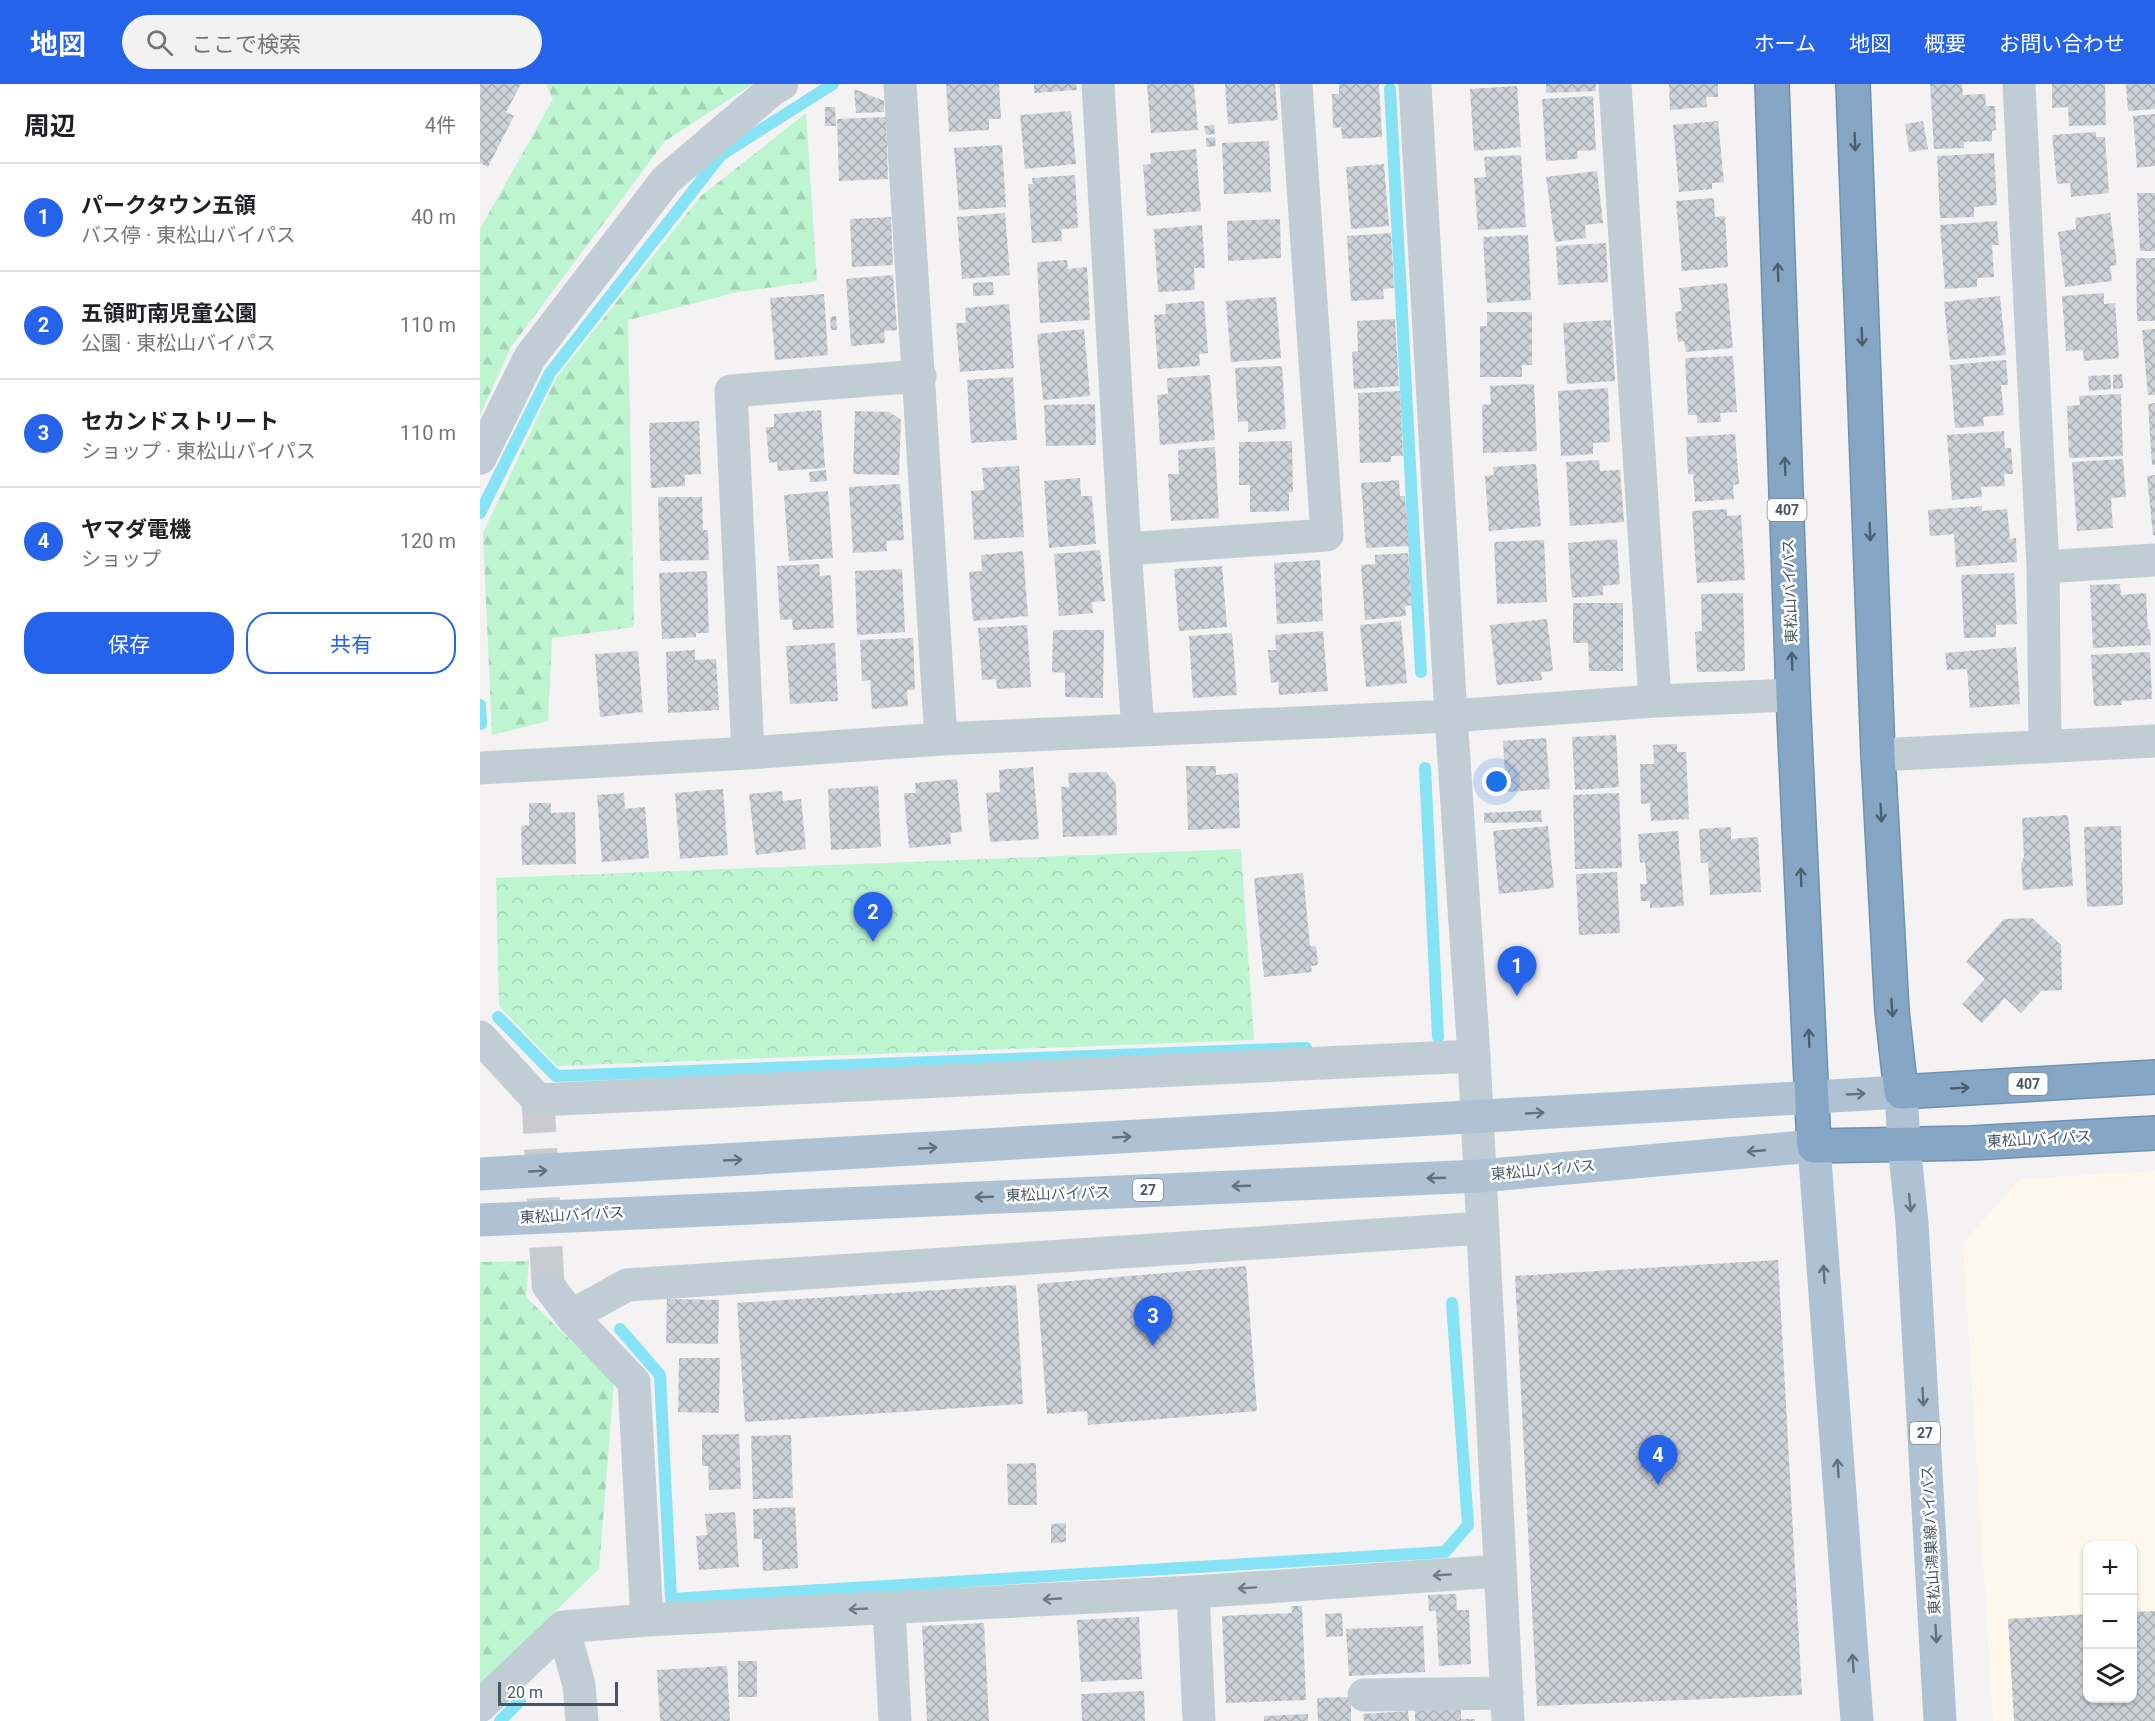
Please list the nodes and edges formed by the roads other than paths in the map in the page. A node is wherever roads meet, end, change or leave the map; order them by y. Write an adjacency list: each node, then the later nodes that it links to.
1 (782, 84): 11 (street)
2 (900, 84): 10 (street)
3 (1098, 84): 12 (street)
4 (1296, 84): 12 (street)
5 (1415, 84): 17 (street)
6 (1615, 84): 16 (street)
7 (1772, 84): 15 (highway, 東松山バイパス / 407, one-way to 7)
8 (1853, 84): 23 (highway, one-way to 23)
9 (2019, 84): 14 (street)
10 (920, 376): 19 (street); 22 (street)
11 (480, 459)
12 (1125, 549): 18 (street)
13 (2155, 560): 14 (street)
14 (2043, 567): 21 (street)
15 (1793, 696): 16 (street); 29 (highway, 東松山バイパス / 407, one-way to 15)
16 (1655, 701): 17 (street)
17 (1451, 716): 18 (street); 26 (street)
18 (1138, 730): 19 (street)
19 (941, 739): 22 (street)
20 (2155, 741): 21 (street)
21 (2044, 747): 23 (street)
22 (748, 753): 24 (street)
23 (1878, 755): 28 (highway, one-way to 28)
24 (480, 768)
25 (480, 1037): 26 (street)
26 (1474, 1056): 30 (street)
27 (2155, 1077): 28 (highway, 407, one-way to 27)
28 (1901, 1092): 29 (main road, one-way to 28); 32 (main road, 27)
29 (1811, 1097): 30 (main road, one-way to 29); 33 (highway, 東松山バイパス / 407)
30 (1477, 1116): 34 (main road, one-way to 30); 35 (street)
31 (2155, 1133): 32 (highway, 東松山バイパス)
32 (1904, 1144): 33 (highway, 東松山バイパス); 52 (main road, 東松山鴻巣線バイパス / 27, one-way to 52)
33 (1814, 1146): 35 (main road, 東松山バイパス / 27, one-way to 35); 51 (main road, one-way to 33)
34 (480, 1174)
35 (1480, 1176): 36 (main road, 東松山バイパス / 27, one-way to 36); 37 (street)
36 (480, 1220)
37 (1482, 1228): 39 (street); 40 (street)
38 (548, 1285): 39 (street)
39 (571, 1316): 43 (street)
40 (1500, 1571): 41 (street, one-way to 41); 47 (street)
41 (1193, 1592): 42 (street, one-way to 42); 50 (street)
42 (889, 1608): 43 (street, one-way to 43); 49 (street)
43 (647, 1620): 44 (street)
44 (564, 1627): 46 (street); 48 (street)
45 (1364, 1695): 47 (street)
46 (480, 1706)
47 (1507, 1707)
48 (582, 1721)
49 (895, 1721)
50 (1199, 1721)
51 (1857, 1721)
52 (1940, 1721)

